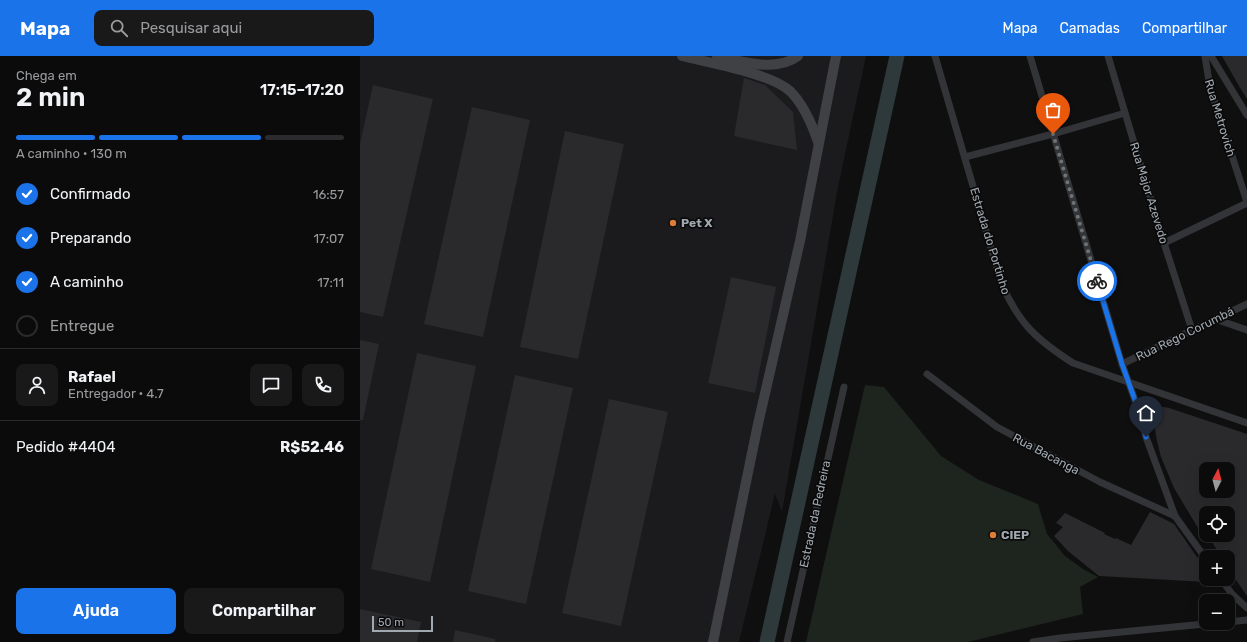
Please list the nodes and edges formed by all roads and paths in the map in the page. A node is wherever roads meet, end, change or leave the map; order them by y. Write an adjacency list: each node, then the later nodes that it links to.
1 (682, 56): 13 (street)
2 (717, 56): 3 (street)
3 (798, 56)
4 (836, 56): 13 (street)
5 (934, 56): 14 (street, Estrada do Portinho)
6 (1030, 56): 12 (street)
7 (1108, 56): 10 (street, Rua Major Azevedo)
8 (1205, 56): 15 (street, Rua Metrovich)
9 (1211, 56): 11 (street, Rua Metrovich)
10 (1125, 113): 12 (street); 16 (street, Rua Major Azevedo)
11 (1247, 115)
12 (1053, 134): 14 (street); 21 (street)
13 (818, 142): 33 (street)
14 (965, 157): 23 (street, Estrada do Portinho)
15 (1247, 202): 16 (street)
16 (1164, 243): 19 (street, Rua Major Azevedo)
17 (1247, 305): 18 (street, Rua Rego Corumbá)
18 (1215, 319): 19 (street, Rua Rego Corumbá); 20 (street)
19 (1192, 330): 21 (street, Rua Rego Corumbá)
20 (1247, 330)
21 (1122, 364): 23 (street)
22 (927, 374): 26 (street, Rua Bacanga)
23 (1129, 382): 25 (street, Estrada do Portinho); 26 (street)
24 (844, 387): 34 (street, Estrada da Pedreira)
25 (1247, 423)
26 (1175, 516): 27 (street)
27 (1200, 550)
28 (1226, 586): 29 (street)
29 (1247, 608)
30 (1247, 620): 31 (street)
31 (1235, 621)
32 (1199, 625): 35 (street)
33 (713, 642)
34 (787, 642)
35 (1033, 642)

